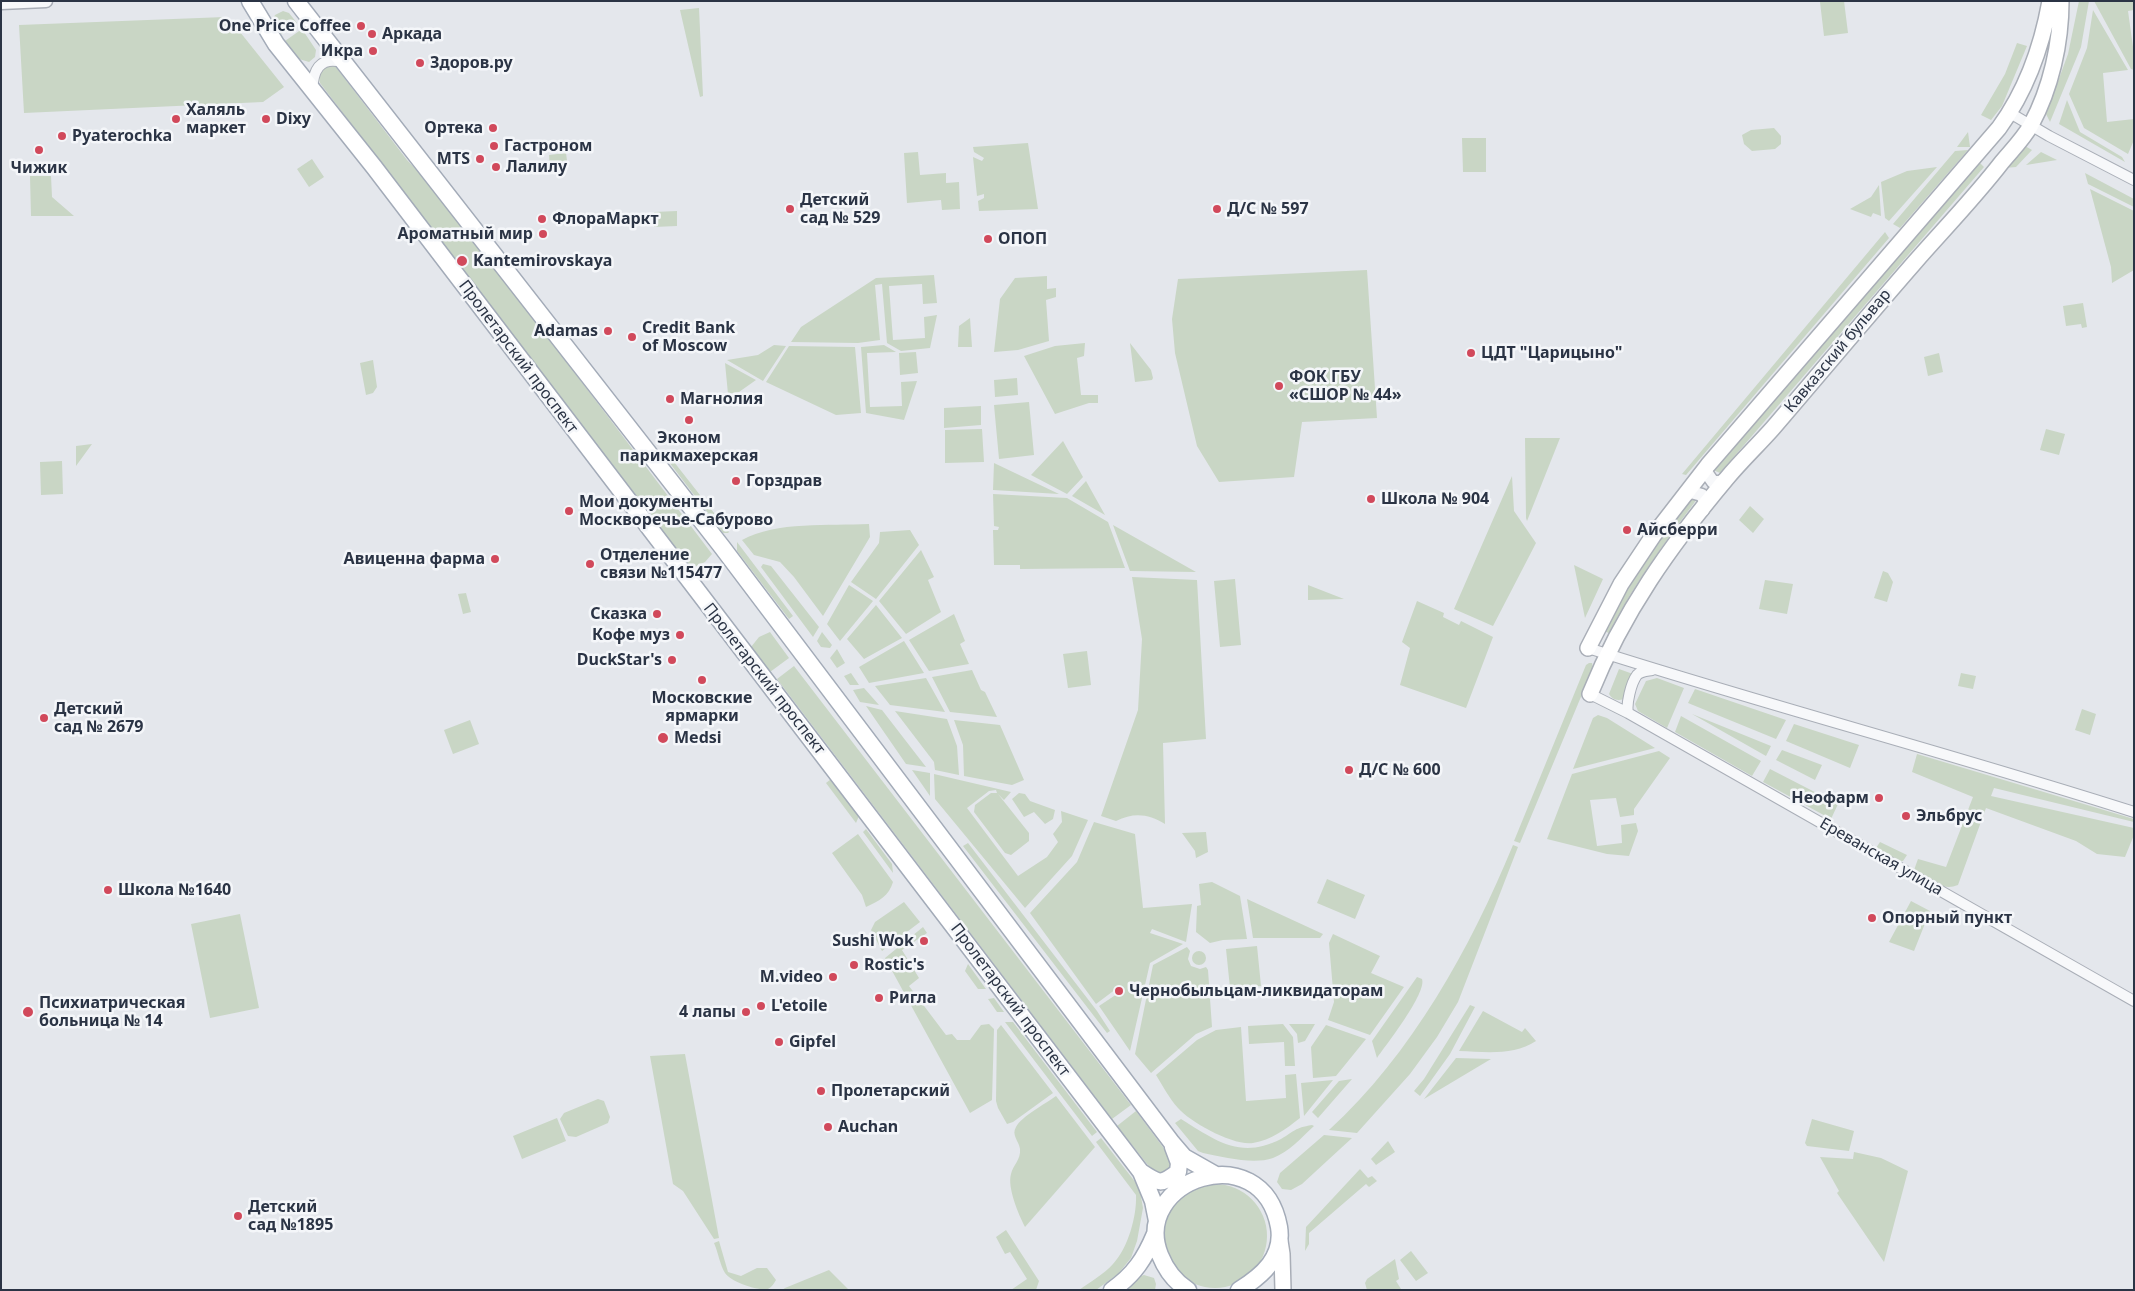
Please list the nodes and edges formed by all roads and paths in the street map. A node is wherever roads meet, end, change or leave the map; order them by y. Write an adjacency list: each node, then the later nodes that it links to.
1 (46, 1): 5 (street)
2 (250, 1): 7 (main road, Пролетарский проспект)
3 (296, 1): 6 (main road, Пролетарский проспект)
4 (2059, 2): 8 (main road, Кавказский бульвар); 9 (main road, Кавказский бульвар)
5 (1, 3)
6 (342, 62): 7 (street); 22 (main road, Пролетарский проспект)
7 (312, 91): 23 (main road, Пролетарский проспект)
8 (2010, 113): 9 (street); 11 (main road, Кавказский бульвар)
9 (2030, 126): 10 (street); 12 (main road, Кавказский бульвар)
10 (2134, 180)
11 (1708, 465): 12 (street); 13 (main road, Кавказский бульвар)
12 (1727, 478): 14 (main road, Кавказский бульвар)
13 (1684, 496): 14 (street); 15 (main road, Кавказский бульвар)
14 (1703, 510): 16 (main road, Кавказский бульвар)
15 (1588, 648): 16 (street)
16 (1607, 654): 17 (street); 18 (main road, Кавказский бульвар)
17 (1653, 670): 19 (street); 20 (street)
18 (1590, 694): 19 (street, Ереванская улица)
19 (1628, 713): 21 (street, Ереванская улица)
20 (2134, 812)
21 (2134, 1001)
22 (1172, 1143): 23 (main road, Пролетарский проспект); 24 (main road, Пролетарский проспект)
23 (1141, 1172): 25 (main road, Пролетарский проспект)
24 (1214, 1174): 25 (main road); 26 (main road)
25 (1156, 1227): 27 (main road); 28 (main road, Пролетарский проспект)
26 (1280, 1240): 29 (main road); 30 (main road)
27 (1112, 1290)
28 (1188, 1290)
29 (1240, 1290)
30 (1283, 1290)

